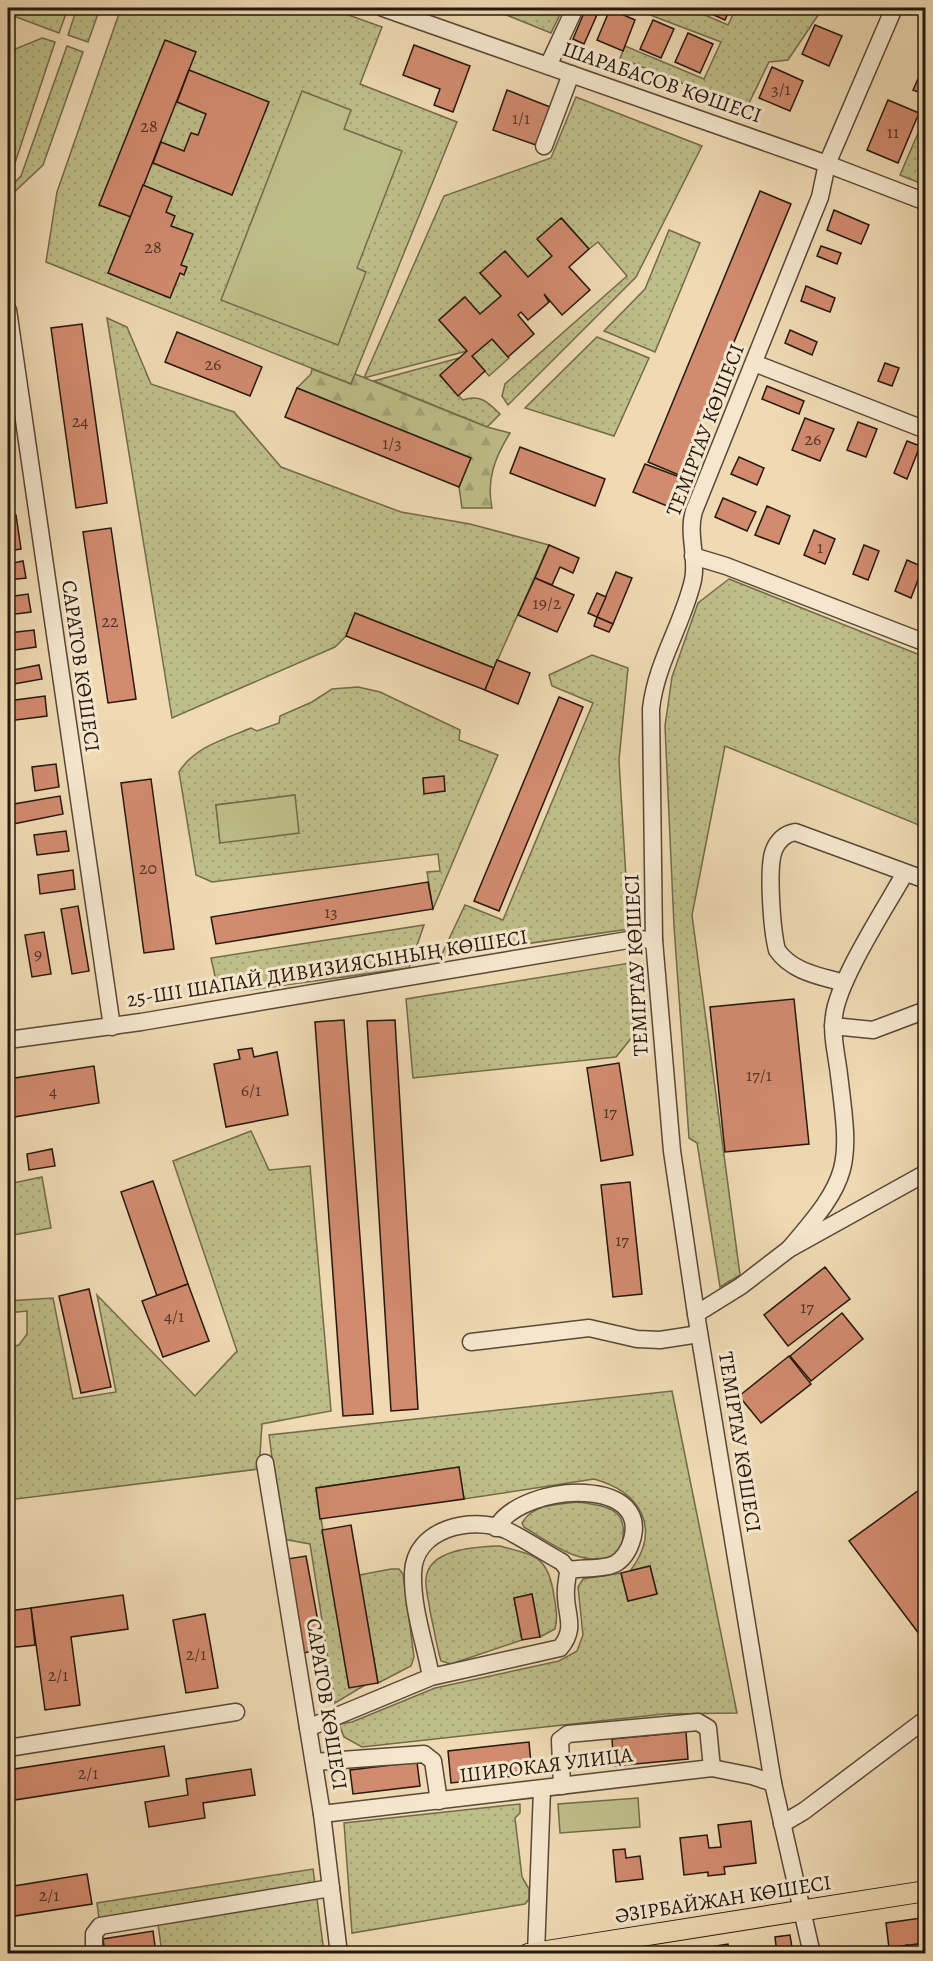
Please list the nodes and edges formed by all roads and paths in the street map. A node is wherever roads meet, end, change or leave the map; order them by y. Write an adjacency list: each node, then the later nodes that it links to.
1 (383, 8): 4 (street, ШАРАБАСОВ КӨШЕСІ)
2 (575, 8): 4 (street)
3 (888, 9): 7 (street, ТЕМІРТАУ КӨШЕСІ)
4 (548, 66): 5 (street, ШАРАБАСОВ КӨШЕСІ)
5 (571, 74): 6 (street); 7 (street, ШАРАБАСОВ КӨШЕСІ)
6 (544, 146)
7 (827, 164): 8 (street, ШАРАБАСОВ КӨШЕСІ); 10 (street, ТЕМІРТАУ КӨШЕСІ)
8 (926, 202)
9 (8, 310): 20 (street, САРАТОВ КӨШЕСІ)
10 (754, 363): 11 (street); 12 (street, ТЕМІРТАУ КӨШЕСІ)
11 (926, 430)
12 (693, 556): 13 (street); 16 (street, ТЕМІРТАУ КӨШЕСІ)
13 (926, 644)
14 (905, 873): 15 (street); 17 (street); 17 (street)
15 (926, 880)
16 (654, 940): 20 (street, 25-ШІ ШАПАЙ ДИВИЗИЯСЫНЫҢ КӨШЕСІ); 24 (street, ТЕМІРТАУ КӨШЕСІ)
17 (844, 983): 19 (street)
18 (926, 1010): 19 (street)
19 (833, 1026): 23 (street)
20 (112, 1027): 21 (street, 25-ШІ ШАПАЙ ДИВИЗИЯСЫНЫҢ КӨШЕСІ)
21 (8, 1040)
22 (926, 1173): 23 (street)
23 (789, 1249): 24 (street)
24 (696, 1314): 25 (street, ТЕМІРТАУ КӨШЕСІ)
25 (699, 1334): 26 (street); 37 (street, ТЕМІРТАУ КӨШЕСІ)
26 (471, 1342)
27 (265, 1463): 33 (street, САРАТОВ КӨШЕСІ)
28 (496, 1528): 29 (street); 29 (street); 30 (street)
29 (568, 1570): 30 (street)
30 (431, 1677): 33 (street)
31 (236, 1712): 34 (street)
32 (926, 1719): 42 (street)
33 (308, 1728): 35 (street, САРАТОВ КӨШЕСІ)
34 (8, 1748)
35 (314, 1762): 40 (street); 41 (street, САРАТОВ КӨШЕСІ)
36 (712, 1768): 37 (street, ШИРОКАЯ УЛИЦА); 38 (street, ШИРОКАЯ УЛИЦА); 38 (street)
37 (773, 1783): 42 (street, ТЕМІРТАУ КӨШЕСІ)
38 (562, 1786): 39 (street, ШИРОКАЯ УЛИЦА)
39 (542, 1789): 40 (street, ШИРОКАЯ УЛИЦА); 48 (street)
40 (439, 1801): 41 (street, ШИРОКАЯ УЛИЦА)
41 (322, 1814): 43 (street, САРАТОВ КӨШЕСІ)
42 (782, 1824): 45 (street, ТЕМІРТАУ КӨШЕСІ)
43 (331, 1888): 46 (street); 47 (street, САРАТОВ КӨШЕСІ)
44 (926, 1891): 45 (main road, ӘЗІРБАЙЖАН КӨШЕСІ)
45 (802, 1912): 48 (main road, ӘЗІРБАЙЖАН КӨШЕСІ); 49 (street, ТЕМІРТАУ КӨШЕСІ)
46 (94, 1953)
47 (339, 1953)
48 (533, 1953)
49 (812, 1953)

